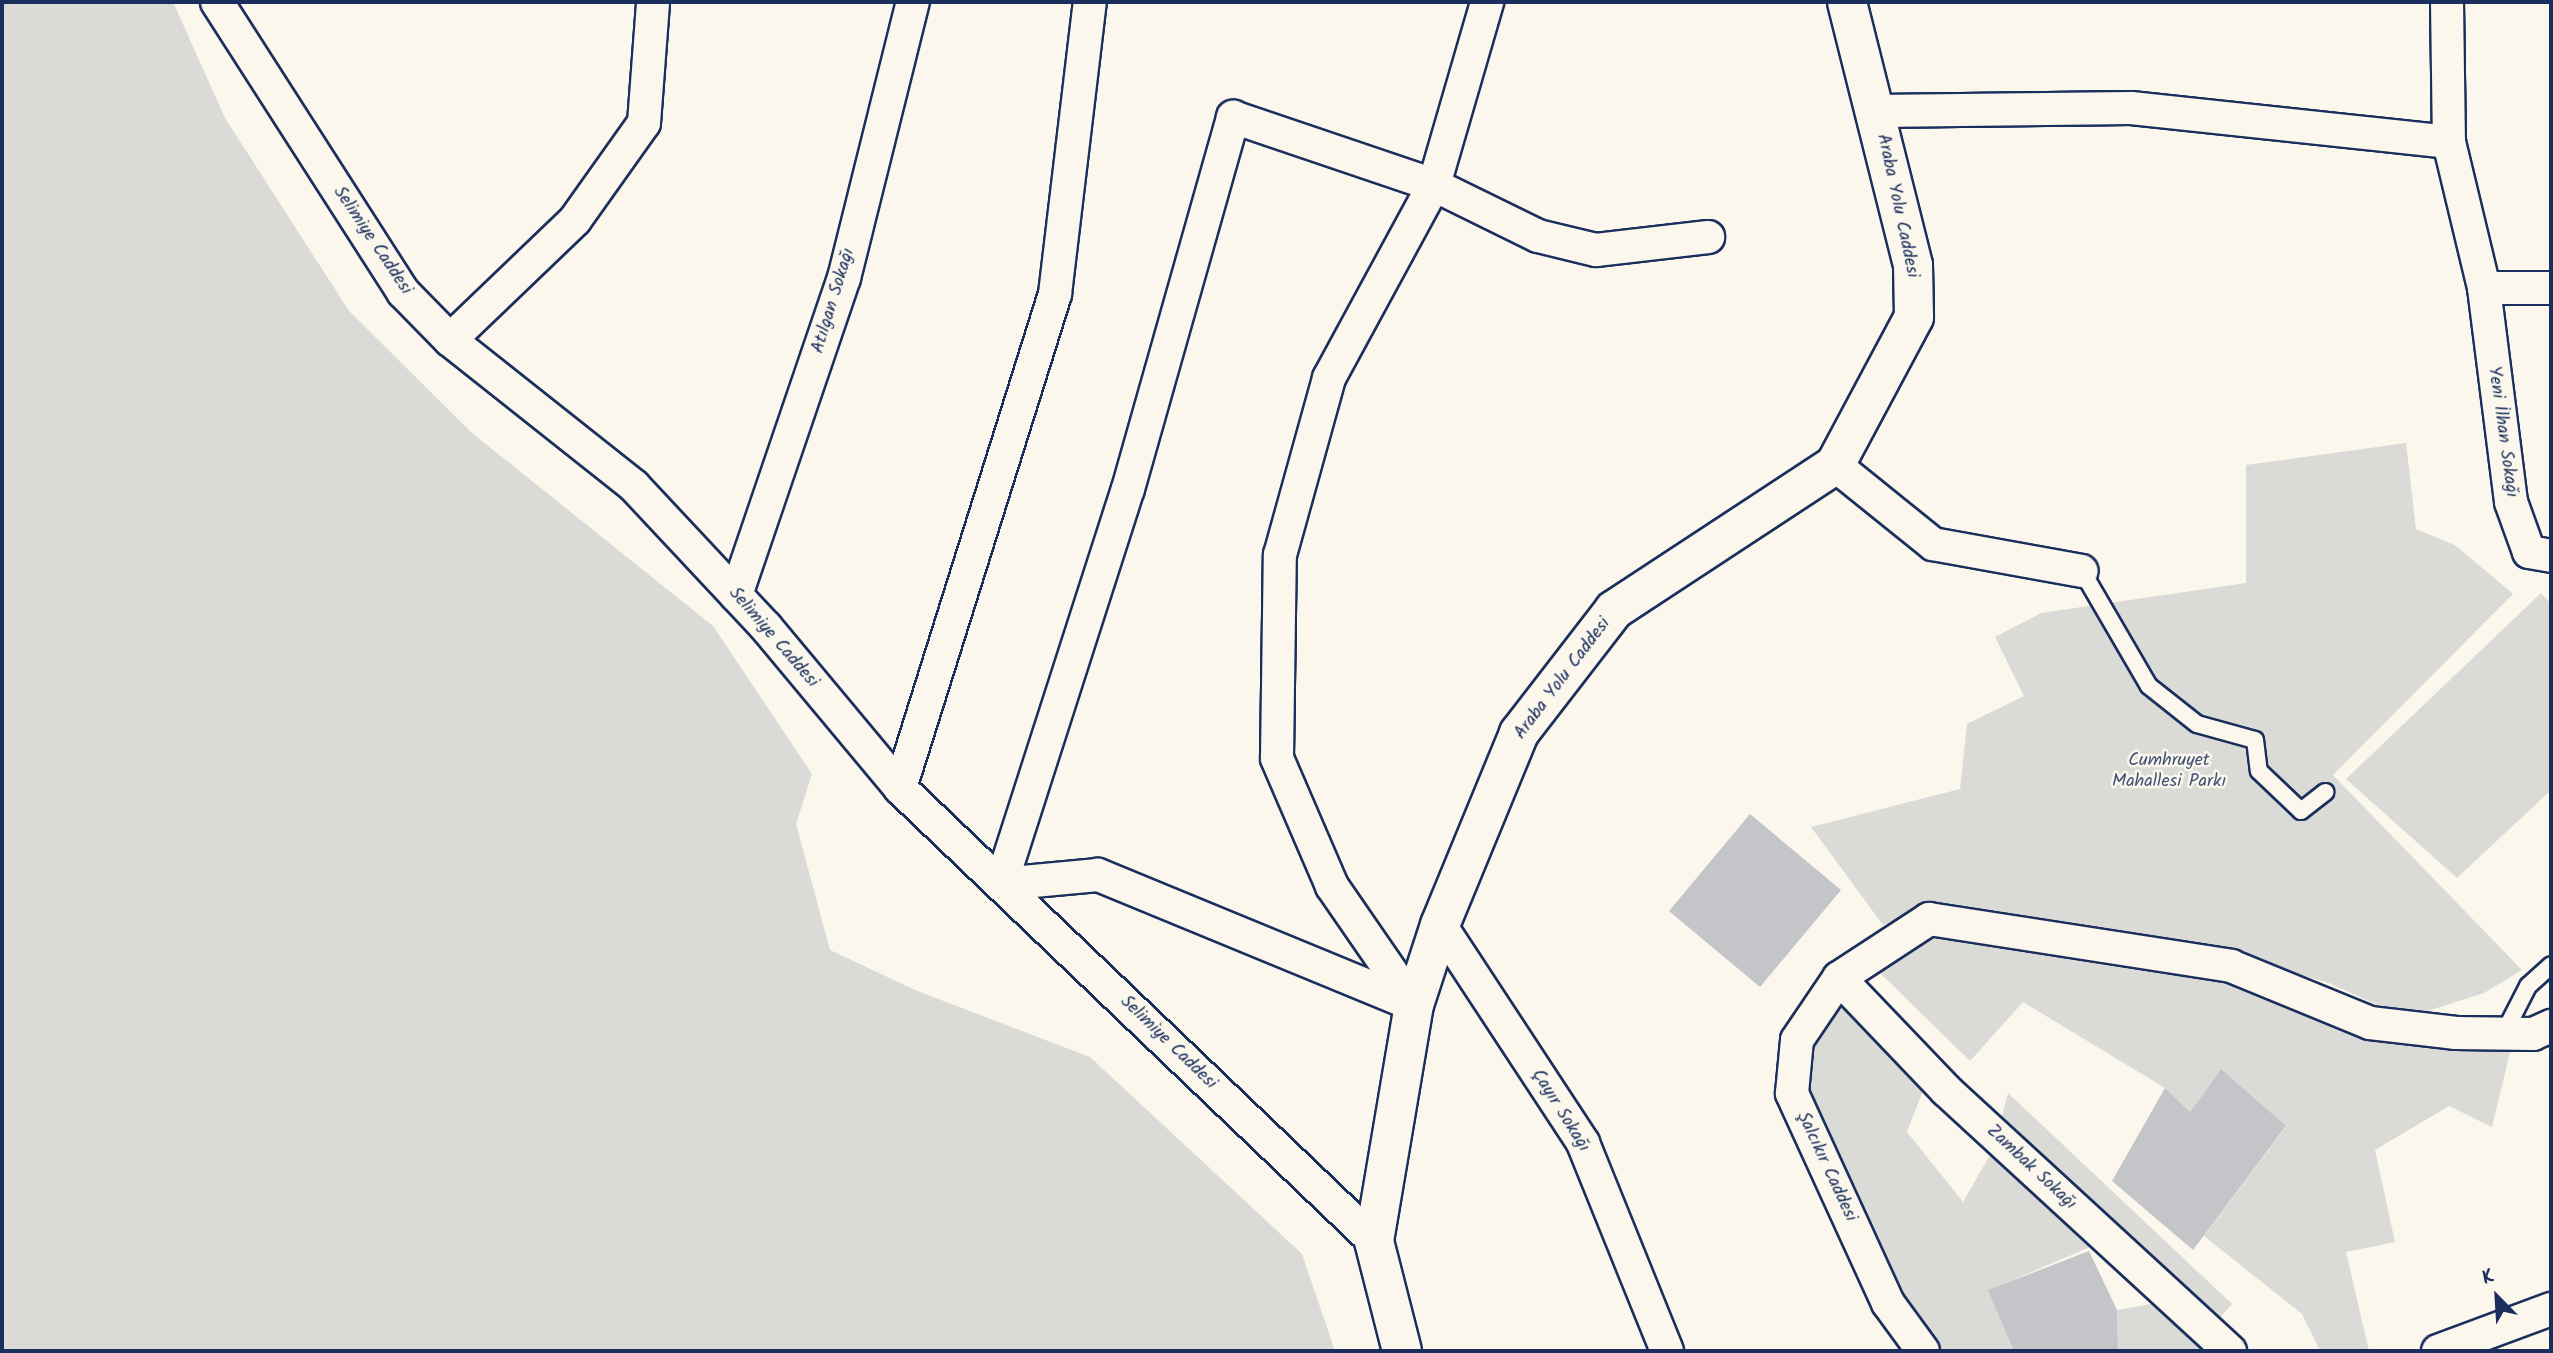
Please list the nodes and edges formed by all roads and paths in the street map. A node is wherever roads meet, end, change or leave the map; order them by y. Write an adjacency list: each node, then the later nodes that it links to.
1 (217, 2): 14 (street, Selimiye Caddesi)
2 (653, 2): 14 (street)
3 (913, 2): 18 (street, Atılgan Sokağı)
4 (1090, 2): 19 (street)
5 (1847, 2): 8 (street, Araba Yolu Caddesi)
6 (2447, 2): 9 (street)
7 (1484, 4): 10 (street)
8 (1876, 111): 9 (street); 15 (street, Araba Yolu Caddesi)
9 (2449, 142): 12 (street)
10 (1434, 185): 11 (street); 21 (street); 25 (street)
11 (1708, 237)
12 (2484, 288): 13 (street); 16 (street, Yeni İlhan Sokağı)
13 (2551, 288)
14 (450, 340): 18 (street, Selimiye Caddesi)
15 (1835, 465): 17 (street); 22 (street, Araba Yolu Caddesi)
16 (2551, 556)
17 (2082, 571): 20 (lane)
18 (736, 595): 19 (street, Selimiye Caddesi)
19 (900, 789): 21 (street, Selimiye Caddesi)
20 (2325, 792)
21 (1001, 884): 25 (street); 28 (street, Selimiye Caddesi)
22 (1440, 925): 25 (street, Araba Yolu Caddesi); 31 (street, Çayır Sokağı)
23 (2551, 965): 27 (lane)
24 (1839, 978): 27 (street); 32 (street, Şalcıkır Caddesi); 33 (street, Zambak Sokağı)
25 (1413, 1005): 28 (street, Araba Yolu Caddesi)
26 (2551, 1026): 27 (street)
27 (2504, 1033)
28 (1374, 1241): 30 (street, Araba Yolu Caddesi)
29 (2551, 1309): 34 (street)
30 (1402, 1351)
31 (1667, 1351)
32 (1923, 1351)
33 (2230, 1351)
34 (2438, 1351)

